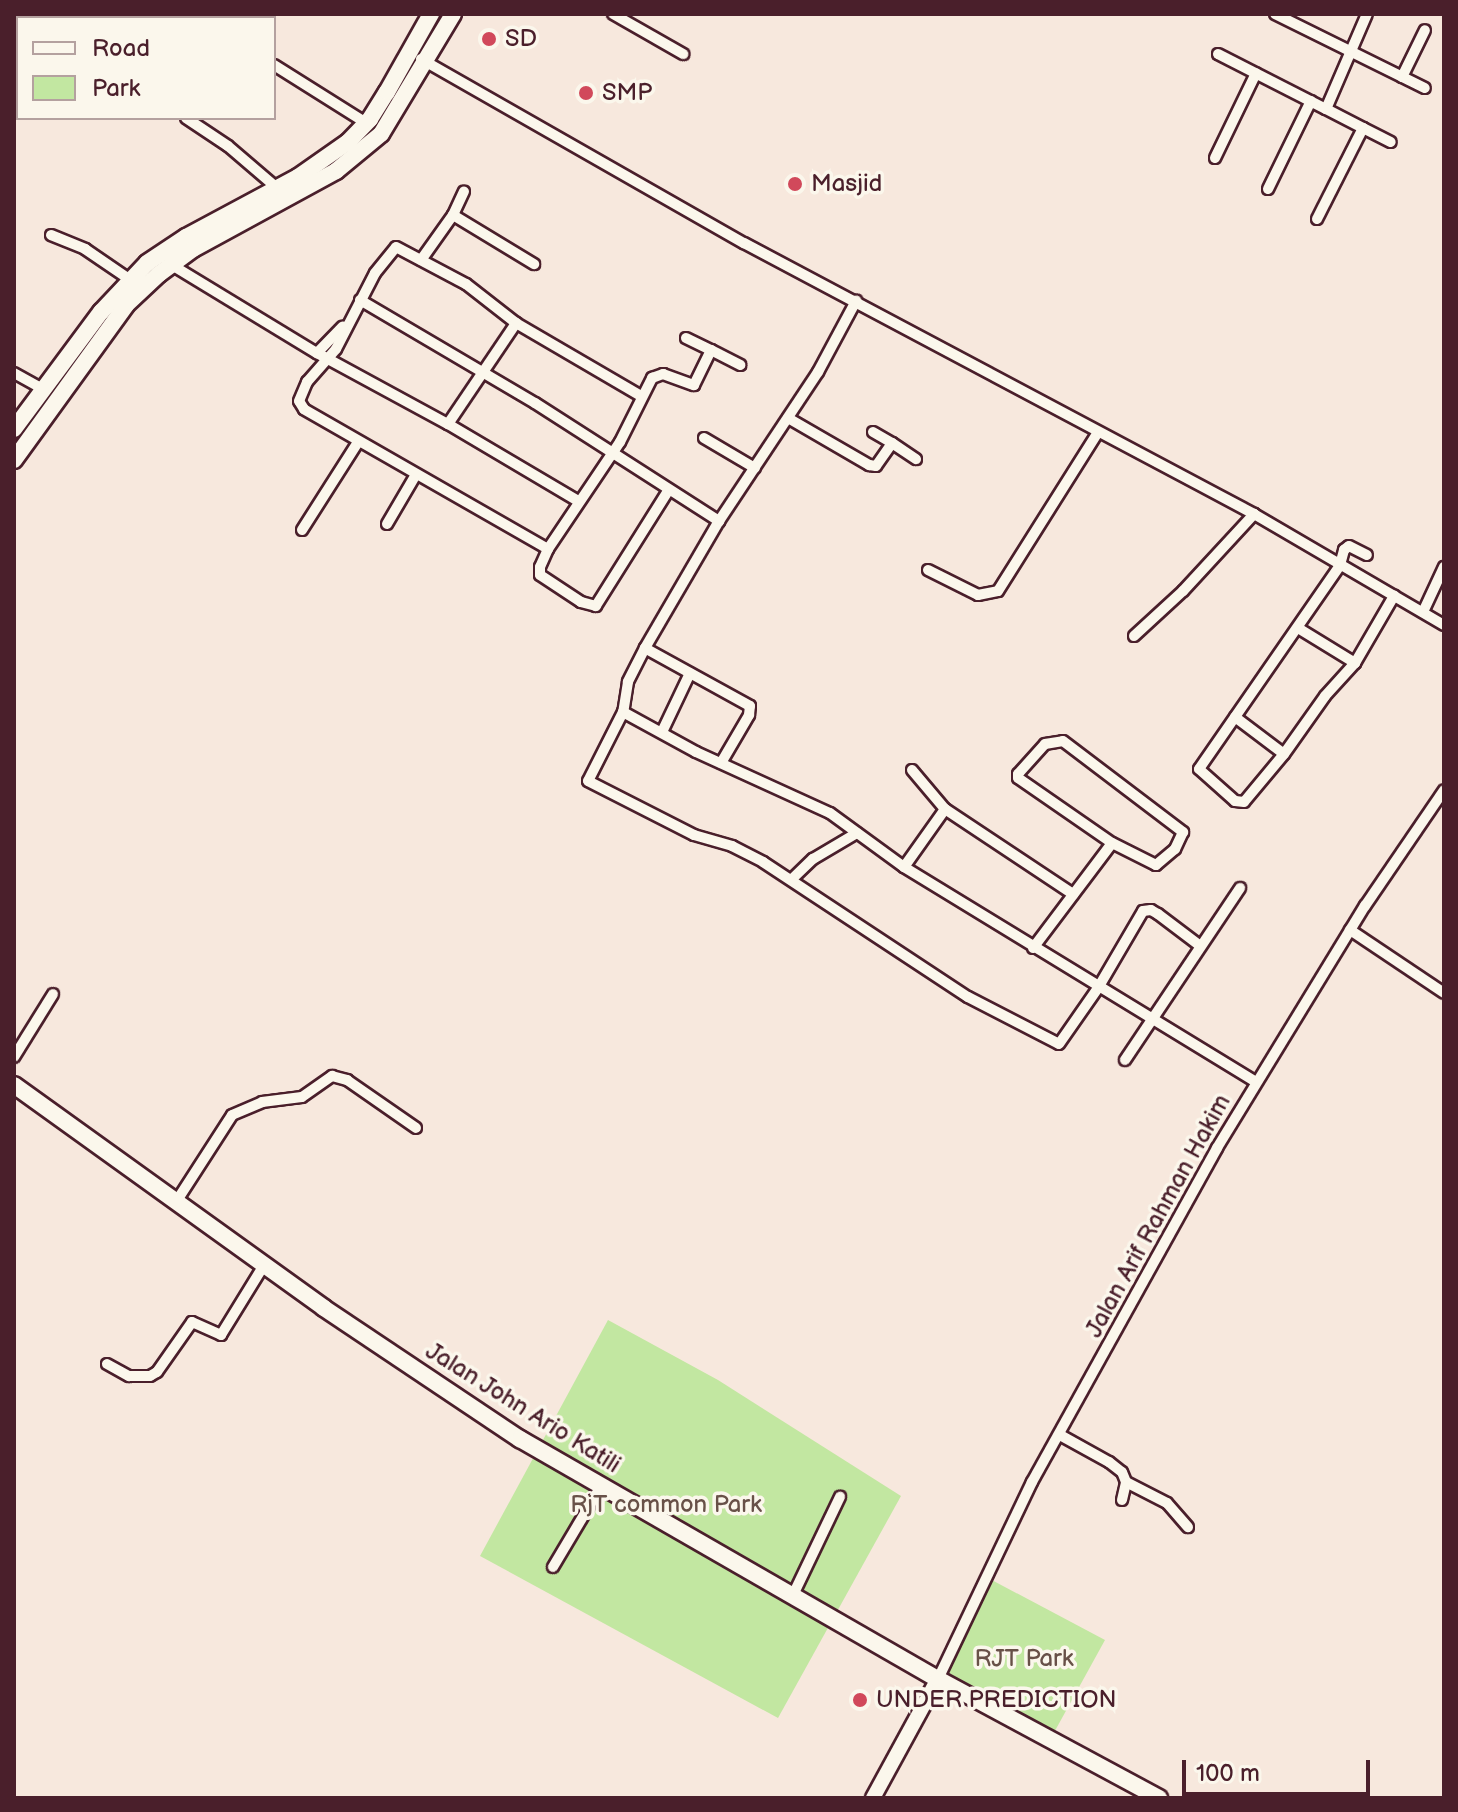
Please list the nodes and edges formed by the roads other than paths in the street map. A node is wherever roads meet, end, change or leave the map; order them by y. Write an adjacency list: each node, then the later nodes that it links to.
1 (431, 14): 7 (main road)
2 (453, 14): 11 (main road)
3 (613, 14): 9 (street)
4 (1275, 14): 8 (street)
5 (1367, 14): 8 (street)
6 (1425, 30): 14 (street)
7 (410, 50): 11 (street); 19 (main road)
8 (1350, 51): 14 (street); 17 (street)
9 (683, 54)
10 (1218, 54): 13 (street)
11 (425, 63): 31 (main road); 34 (street)
12 (276, 66): 19 (street)
13 (1256, 73): 16 (street); 22 (street)
14 (1402, 77): 15 (street)
15 (1425, 88)
16 (1311, 101): 17 (street); 24 (street)
17 (1326, 109): 20 (street)
18 (189, 120): 23 (street)
19 (366, 123): 23 (main road)
20 (1363, 128): 21 (street); 27 (street)
21 (1391, 142)
22 (1215, 158)
23 (277, 188): 32 (main road)
24 (1268, 189)
25 (464, 191): 26 (street)
26 (453, 215): 29 (street); 30 (street)
27 (1317, 219)
28 (51, 235): 32 (street)
29 (421, 260): 33 (street); 36 (street)
30 (534, 264)
31 (172, 265): 39 (street); 56 (main road)
32 (129, 279): 44 (main road)
33 (360, 300): 35 (street); 42 (street)
34 (856, 301): 46 (street); 50 (street)
35 (348, 323): 39 (street); 40 (street)
36 (516, 323): 42 (street); 45 (street)
37 (686, 338): 38 (street)
38 (711, 350): 41 (street); 45 (street)
39 (317, 353): 40 (street)
40 (329, 358): 47 (street); 52 (street)
41 (740, 365)
42 (483, 371): 47 (street); 54 (street)
43 (14, 373): 44 (street)
44 (43, 389): 48 (main road)
45 (641, 396): 54 (street)
46 (788, 418): 53 (street); 57 (street)
47 (448, 424): 60 (street)
48 (14, 429)
49 (873, 432): 53 (street)
50 (1097, 434): 61 (street); 69 (street)
51 (704, 438): 57 (street)
52 (358, 442): 58 (street); 64 (street)
53 (892, 443): 55 (street)
54 (610, 454): 59 (street); 60 (street)
55 (916, 459)
56 (14, 460)
57 (755, 468): 62 (street)
58 (415, 476): 63 (street); 65 (street)
59 (668, 491): 62 (street); 65 (street)
60 (578, 501): 65 (street)
61 (1254, 514): 67 (street); 74 (street)
62 (719, 521): 75 (street)
63 (387, 524)
64 (302, 530)
65 (548, 549)
66 (1367, 555): 67 (street)
67 (1340, 565): 70 (street); 73 (street)
68 (1444, 567): 71 (street)
69 (928, 570)
70 (1394, 596): 71 (street); 76 (street)
71 (1423, 612): 72 (street)
72 (1444, 625)
73 (1298, 628): 76 (street); 79 (street)
74 (1134, 636)
75 (645, 648): 77 (street); 78 (street)
76 (1355, 663): 81 (street)
77 (690, 673): 80 (street); 82 (street)
78 (623, 712): 80 (street); 89 (street)
79 (1235, 717): 81 (street); 81 (street)
80 (662, 732): 82 (street)
81 (1284, 754)
82 (721, 763): 86 (street)
83 (912, 770): 85 (street)
84 (1444, 790): 92 (street, Jalan Arif Rahman Hakim)
85 (945, 809): 88 (street); 91 (street)
86 (857, 833): 88 (street); 89 (street)
87 (1112, 843): 87 (street); 91 (street)
88 (904, 867): 94 (street)
89 (792, 879): 95 (street)
90 (1240, 888): 93 (street)
91 (1073, 894): 94 (street)
92 (1350, 930): 96 (street); 101 (street, Jalan Arif Rahman Hakim)
93 (1199, 945): 95 (street); 98 (street)
94 (1033, 948): 95 (street)
95 (1098, 988): 98 (street)
96 (1444, 993)
97 (53, 994): 99 (street)
98 (1151, 1018): 100 (street); 101 (street)
99 (14, 1057)
100 (1125, 1060)
101 (1256, 1082): 107 (street, Jalan Arif Rahman Hakim)
102 (14, 1085): 104 (main road, Jalan John Ario Katili)
103 (416, 1128): 104 (street)
104 (176, 1202): 105 (main road, Jalan John Ario Katili)
105 (264, 1265): 106 (street); 109 (main road, Jalan John Ario Katili)
106 (107, 1364)
107 (1060, 1435): 108 (street); 115 (street, Jalan Arif Rahman Hakim)
108 (1126, 1482): 111 (street); 112 (street)
109 (601, 1486): 113 (street); 114 (main road, Jalan John Ario Katili)
110 (840, 1497): 114 (street)
111 (1122, 1500)
112 (1188, 1527)
113 (553, 1567)
114 (793, 1595): 115 (main road, Jalan John Ario Katili)
115 (938, 1679): 116 (main road); 117 (main road, Jalan John Ario Katili)
116 (873, 1798)
117 (1159, 1798)

